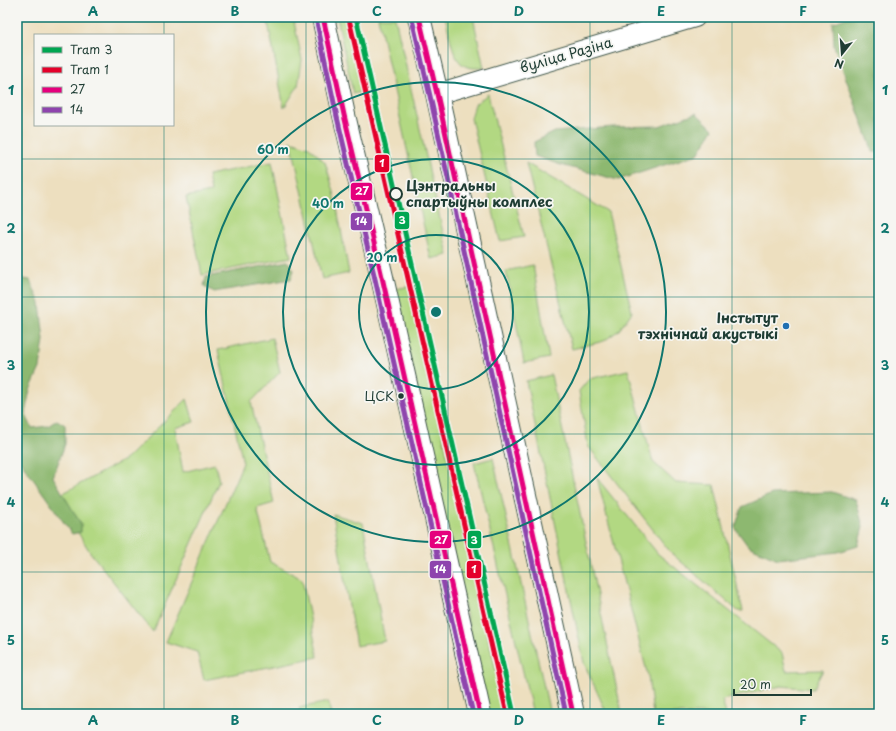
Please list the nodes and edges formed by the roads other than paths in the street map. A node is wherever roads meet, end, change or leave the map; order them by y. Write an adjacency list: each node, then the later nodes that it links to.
1 (323, 17): 5 (main road)
2 (419, 17): 4 (main road)
3 (695, 17): 4 (street, вуліца Разіна)
4 (437, 94): 6 (main road)
5 (480, 714)
6 (573, 714)

